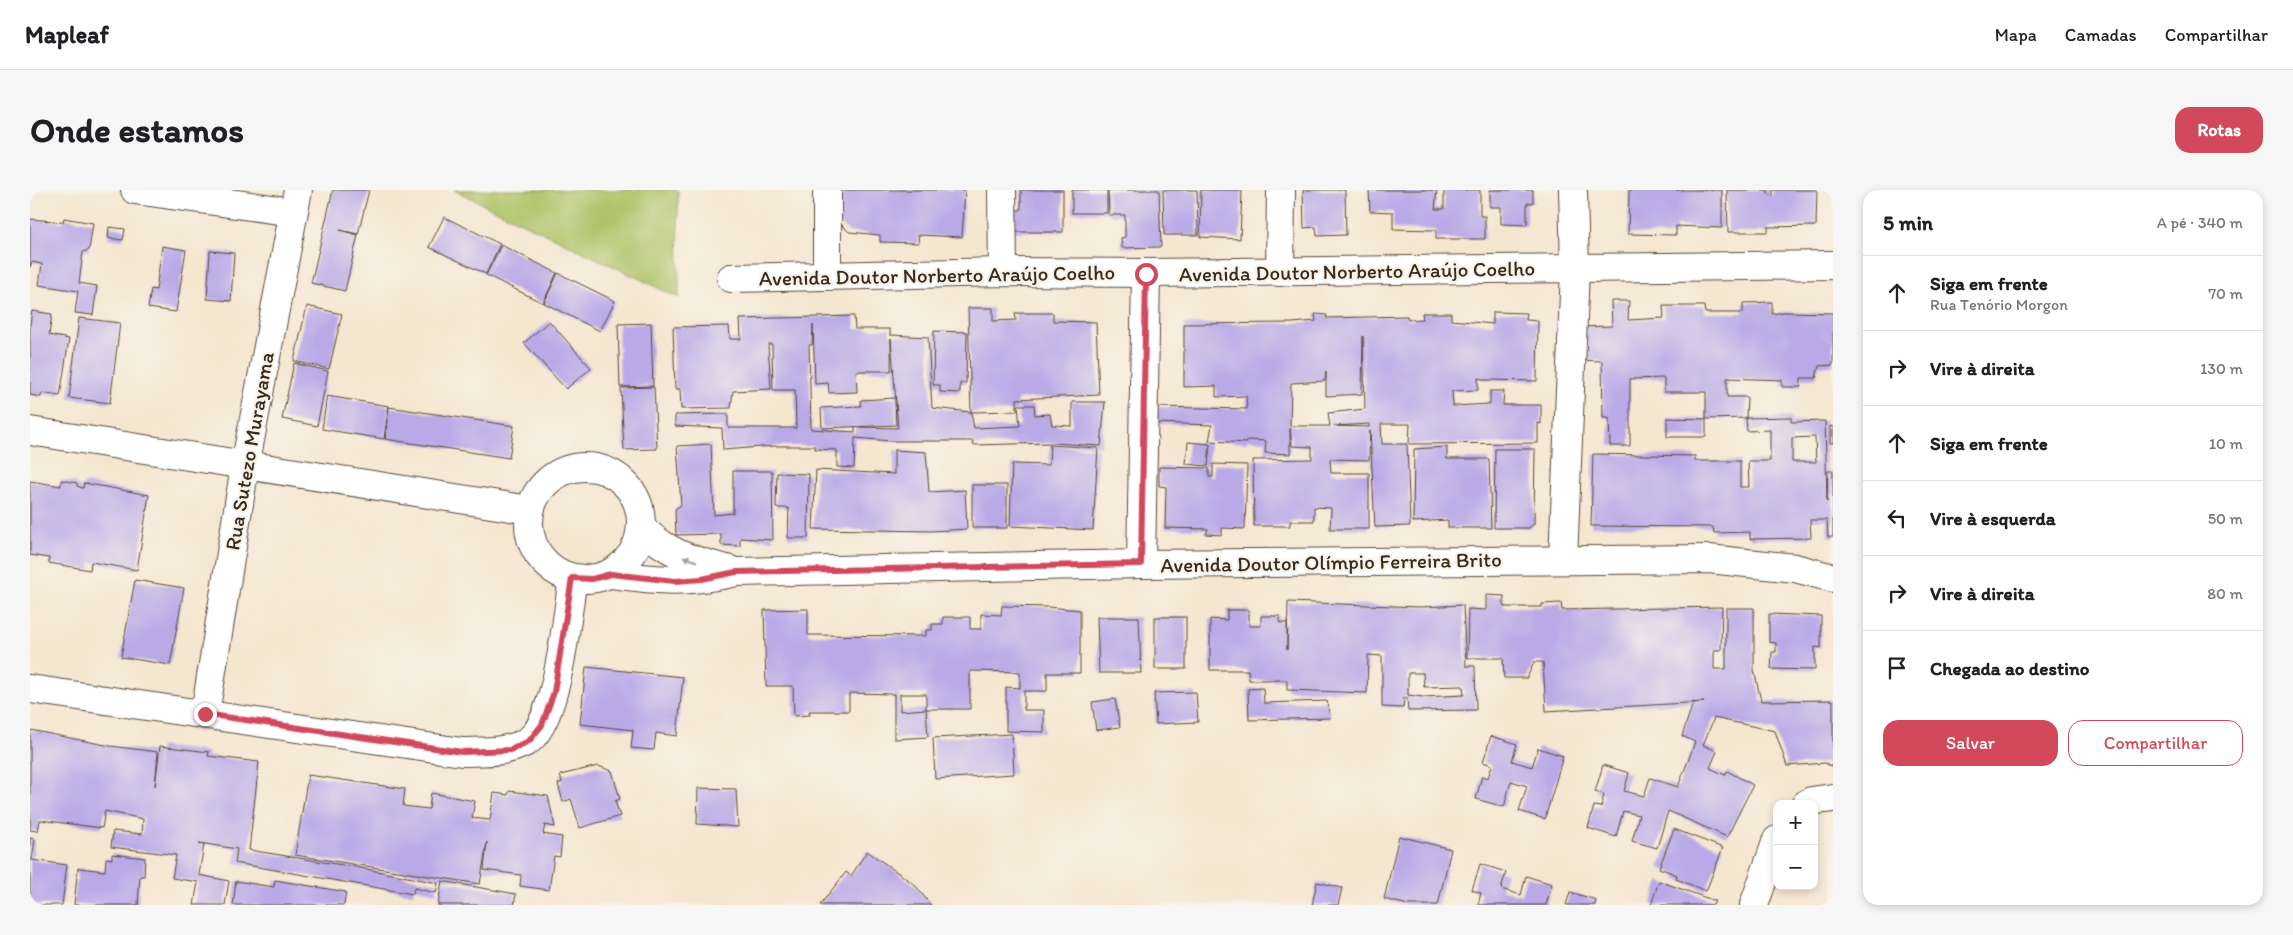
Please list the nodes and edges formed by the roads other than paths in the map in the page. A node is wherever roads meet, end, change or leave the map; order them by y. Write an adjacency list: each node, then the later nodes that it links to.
1 (135, 190): 6 (street)
2 (826, 190): 12 (street)
3 (1002, 190): 9 (street)
4 (1281, 190): 10 (street)
5 (1573, 190): 8 (street)
6 (296, 201): 15 (street, Rua Sutezo Murayama)
7 (1833, 265): 8 (street, Avenida Doutor Norberto Araújo Coelho)
8 (1574, 269): 10 (street, Avenida Doutor Norberto Araújo Coelho); 18 (street)
9 (1003, 272): 11 (street, Avenida Doutor Norberto Araújo Coelho); 12 (street, Avenida Doutor Norberto Araújo Coelho)
10 (1280, 272): 11 (street, Avenida Doutor Norberto Araújo Coelho)
11 (1146, 274): 19 (street)
12 (827, 275): 13 (street, Avenida Doutor Norberto Araújo Coelho)
13 (731, 278)
14 (30, 431): 15 (street)
15 (245, 466): 16 (street); 25 (street, Rua Sutezo Murayama)
16 (530, 510): 17 (street); 22 (street)
17 (642, 528): 20 (street, Avenida Doutor Olímpio Ferreira Brito, one-way to 17); 21 (street)
18 (1563, 560): 19 (street, Avenida Doutor Olímpio Ferreira Brito); 23 (street, Avenida Doutor Olímpio Ferreira Brito)
19 (1141, 564): 20 (street, Avenida Doutor Olímpio Ferreira Brito)
20 (736, 572): 21 (street, Avenida Doutor Olímpio Ferreira Brito)
21 (611, 574): 22 (street)
22 (572, 578): 25 (street)
23 (1833, 578)
24 (30, 689): 25 (street)
25 (205, 714)
26 (1833, 798): 27 (street)
27 (1818, 800)
28 (1775, 845): 29 (street)
29 (1754, 905)

